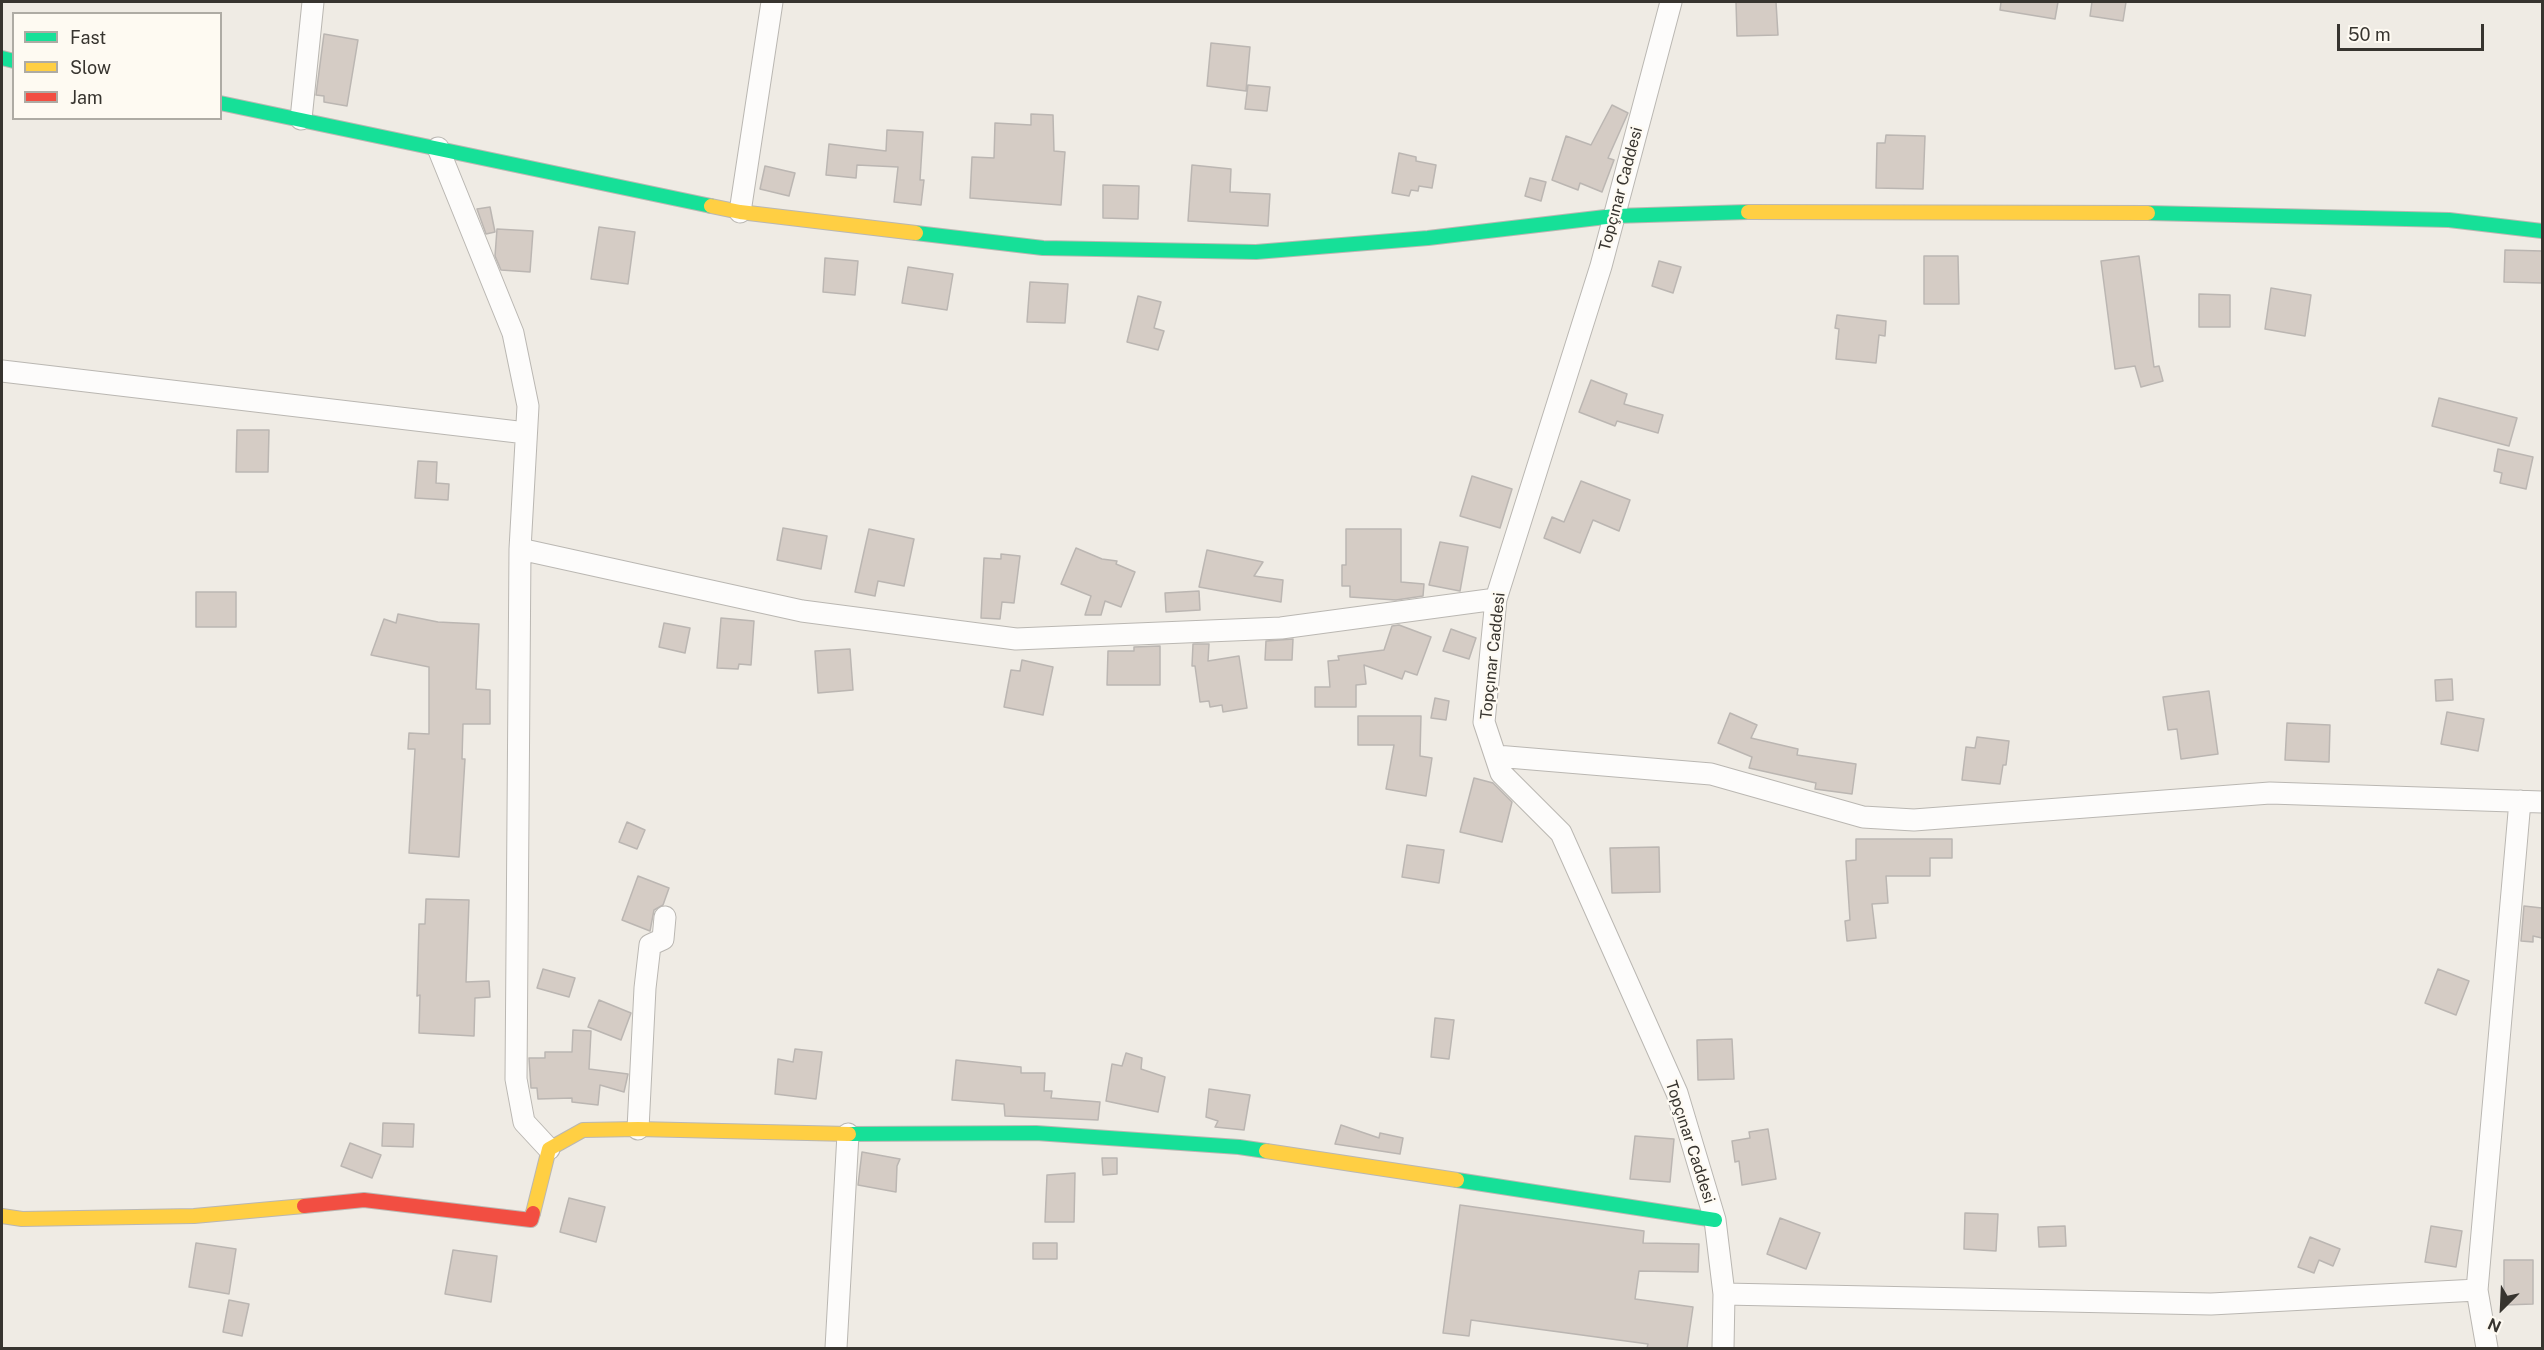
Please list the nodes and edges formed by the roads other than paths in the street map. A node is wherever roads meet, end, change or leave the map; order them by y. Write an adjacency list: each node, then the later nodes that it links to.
1 (313, 2): 5 (street)
2 (772, 2): 7 (street)
3 (1671, 2): 8 (street, Topçınar Caddesi)
4 (222, 103): 5 (street)
5 (301, 119): 6 (street)
6 (438, 148): 7 (street); 11 (street)
7 (740, 212): 8 (street)
8 (1614, 216): 9 (street); 13 (street, Topçınar Caddesi)
9 (2542, 231)
10 (2, 371): 11 (street)
11 (526, 433): 12 (street)
12 (520, 549): 13 (street); 20 (street)
13 (1496, 599): 14 (street, Topçınar Caddesi)
14 (1496, 756): 15 (street); 22 (street, Topçınar Caddesi)
15 (2520, 801): 16 (street); 23 (street)
16 (2542, 802)
17 (665, 917): 18 (street)
18 (638, 1129): 19 (street); 20 (street)
19 (848, 1134): 22 (street); 25 (street)
20 (549, 1149): 21 (street)
21 (2, 1216)
22 (1715, 1220): 24 (street, Topçınar Caddesi)
23 (2477, 1290): 24 (street); 27 (street)
24 (1724, 1294): 26 (street, Topçınar Caddesi)
25 (836, 1348)
26 (1723, 1348)
27 (2487, 1348)

